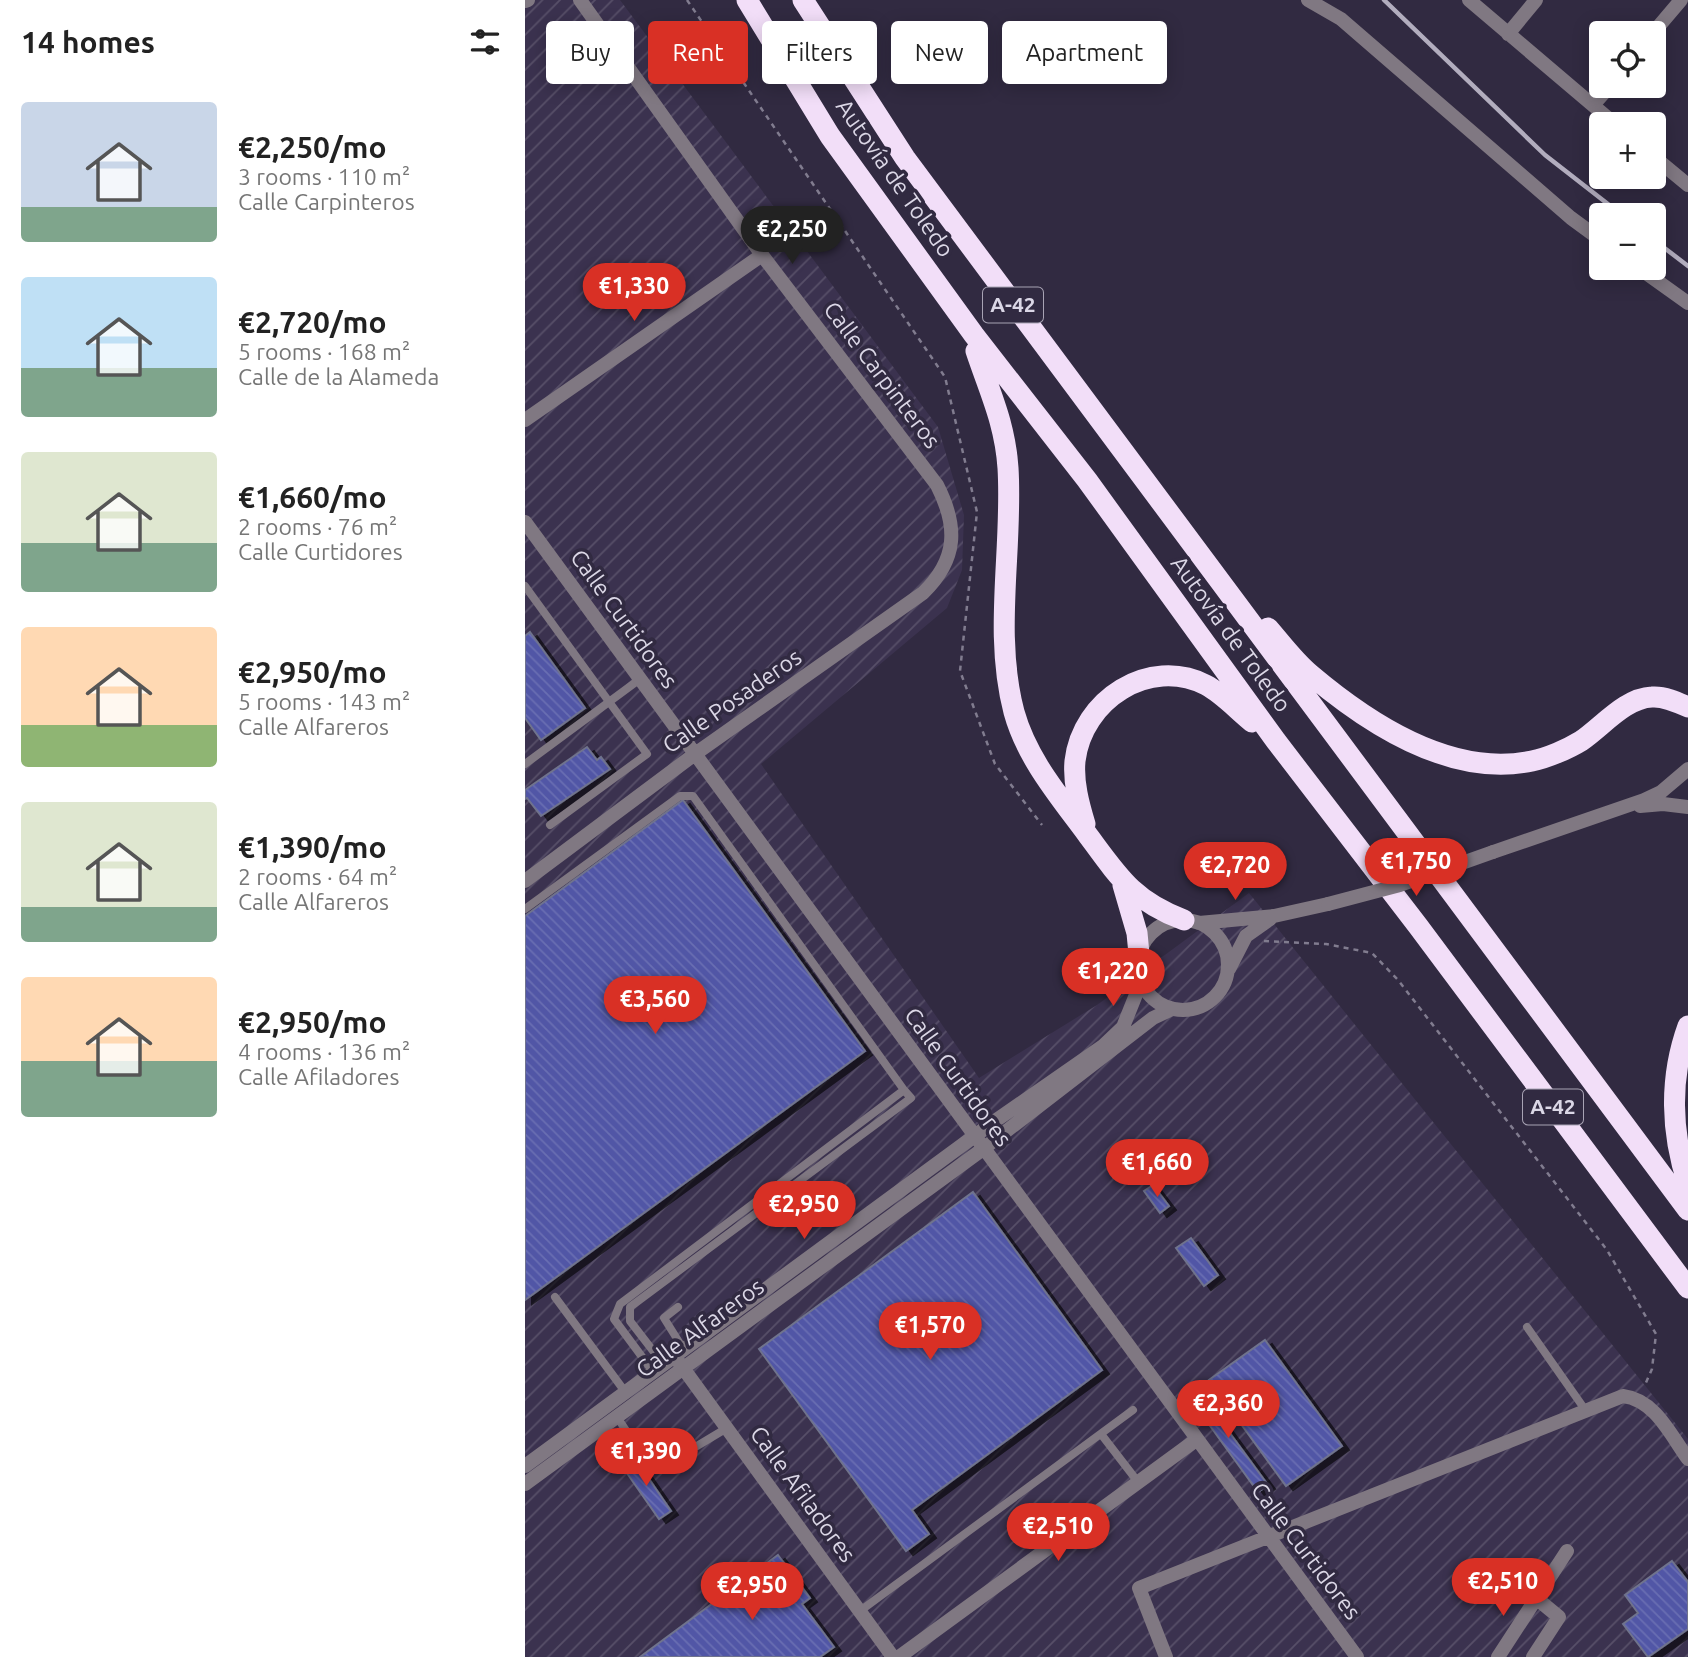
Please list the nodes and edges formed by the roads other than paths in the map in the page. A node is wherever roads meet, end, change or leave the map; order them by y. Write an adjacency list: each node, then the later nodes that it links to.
1 (580, 0): 16 (street, Calle Carpinteros)
2 (747, 0): 19 (highway, Autovía de Toledo / A-42)
3 (803, 0): 24 (highway, Autovía de Toledo / A-42)
4 (1308, 0): 15 (street)
5 (1469, 0): 9 (street)
6 (1536, 0): 9 (street)
7 (1681, 0): 8 (street)
8 (1663, 21)
9 (1508, 34): 11 (street)
10 (1599, 98): 11 (street)
11 (1593, 105): 12 (street)
12 (1601, 112)
13 (1666, 164): 14 (street)
14 (1685, 176)
15 (1589, 231)
16 (762, 255): 20 (street); 22 (street, Calle Carpinteros)
17 (1656, 280): 18 (street)
18 (1688, 303)
19 (974, 335): 28 (highway, Autovía de Toledo / A-42); 35 (highway)
20 (525, 420)
21 (525, 522): 25 (street, Calle Curtidores)
22 (951, 548): 29 (street, Calle Posaderos)
23 (525, 586): 26 (lane)
24 (1233, 602): 27 (highway); 50 (highway, Autovía de Toledo / A-42)
25 (640, 679): 26 (lane); 29 (street, Calle Curtidores)
26 (610, 702): 30 (lane); 34 (lane)
27 (1688, 707)
28 (1276, 741): 35 (highway); 51 (highway, Autovía de Toledo / A-42)
29 (695, 754): 36 (street, Calle Posaderos); 47 (street, Calle Curtidores)
30 (525, 764)
31 (1688, 769): 33 (street)
32 (1688, 807): 33 (street)
33 (1622, 809): 39 (street, bridge)
34 (550, 825)
35 (1089, 836): 37 (highway)
36 (525, 881)
37 (1123, 884): 40 (highway); 41 (highway)
38 (525, 909): 46 (lane)
39 (1274, 916): 40 (street); 42 (street)
40 (1191, 921): 41 (street); 42 (street)
41 (1139, 954): 43 (street)
42 (1227, 972): 44 (street)
43 (1141, 982): 44 (street); 47 (street, Calle Alfareros)
44 (1173, 1009): 48 (street, Calle Alfareros)
45 (1688, 1026): 49 (highway)
46 (905, 1090): 55 (lane); 55 (lane)
47 (974, 1136): 48 (street, Calle Curtidores); 55 (street, Calle Alfareros)
48 (983, 1149): 55 (street, Calle Alfareros); 62 (street, Calle Curtidores)
49 (1688, 1184)
50 (1688, 1210)
51 (1688, 1288)
52 (555, 1297): 56 (lane)
53 (678, 1307): 55 (lane)
54 (1527, 1327): 58 (lane)
55 (673, 1363): 56 (street, Calle Alfareros); 59 (street, Calle Alfareros); 60 (street, Calle Afiladores)
56 (626, 1393): 64 (street, Calle Alfareros)
57 (1133, 1410): 61 (lane)
58 (1586, 1411): 63 (street); 67 (street)
59 (617, 1418): 60 (lane); 66 (street, Calle Alfareros)
60 (727, 1428): 70 (street, Calle Afiladores)
61 (1101, 1434): 65 (lane); 70 (lane)
62 (1196, 1440): 65 (street); 67 (street, Calle Curtidores)
63 (1688, 1459)
64 (525, 1466)
65 (1138, 1482): 72 (street)
66 (525, 1484)
67 (1267, 1537): 73 (street); 74 (street, Calle Curtidores)
68 (1567, 1551): 69 (street)
69 (1537, 1598): 75 (street); 76 (street)
70 (860, 1611): 71 (street, Calle Afiladores)
71 (894, 1657)
72 (899, 1657)
73 (1166, 1657)
74 (1357, 1657)
75 (1498, 1657)
76 (1533, 1657)

